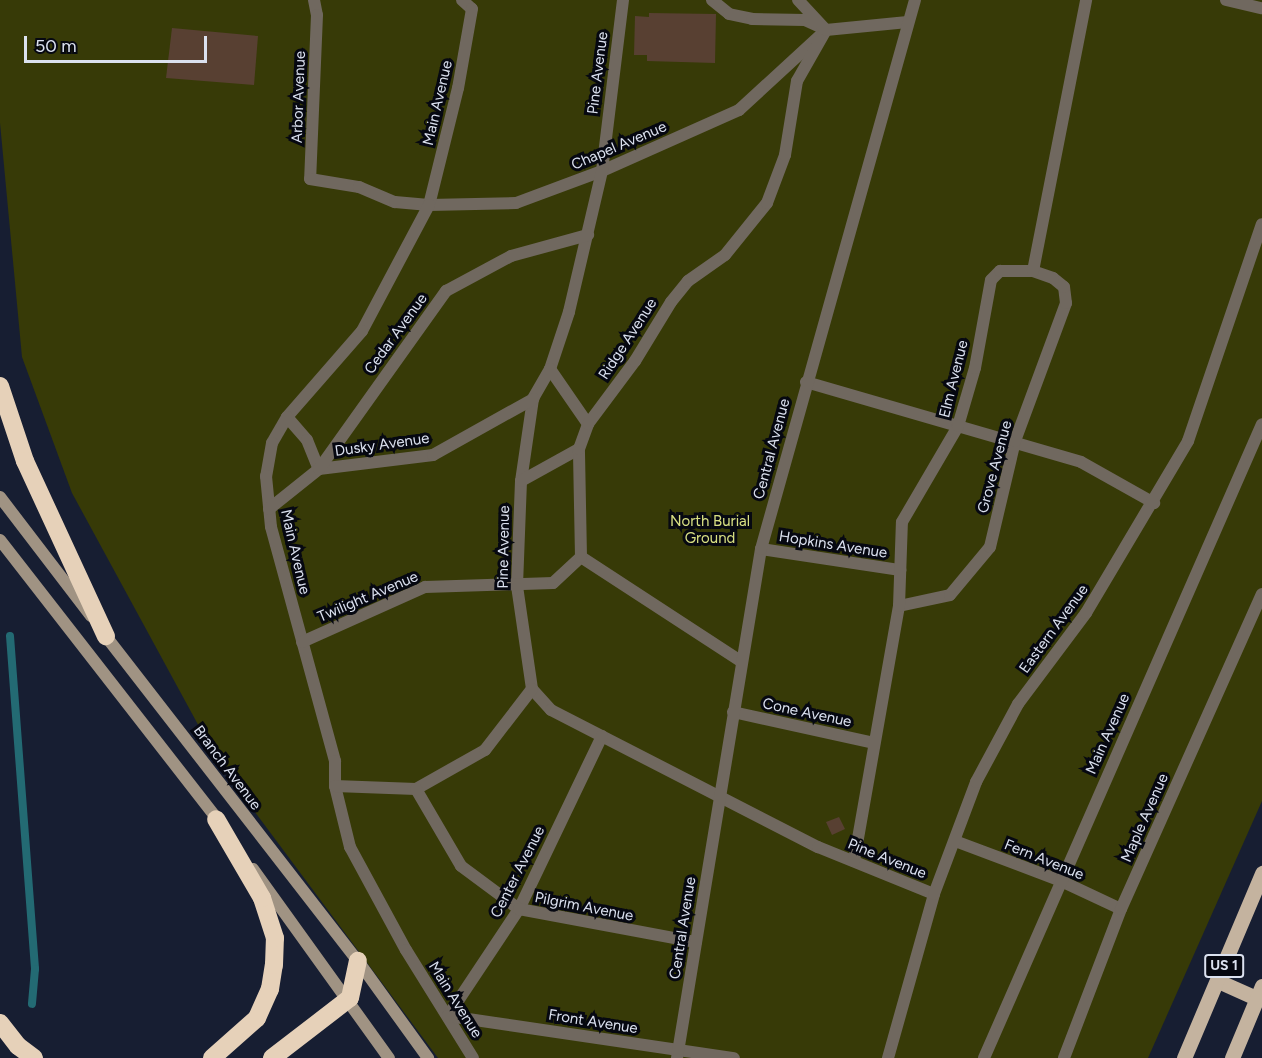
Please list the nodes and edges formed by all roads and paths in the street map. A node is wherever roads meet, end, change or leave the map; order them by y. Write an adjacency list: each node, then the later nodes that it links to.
1 (314, 0): 14 (lane, Arbor Avenue)
2 (462, 0): 9 (lane, Main Avenue)
3 (622, 0): 13 (lane, Pine Avenue)
4 (712, 0): 12 (lane)
5 (798, 0): 12 (lane)
6 (915, 0): 11 (lane, Central Avenue)
7 (1086, 0): 19 (lane)
8 (1226, 0): 10 (lane)
9 (472, 5): 15 (lane, Main Avenue)
10 (1262, 8)
11 (908, 22): 12 (lane); 21 (lane, Central Avenue)
12 (826, 30): 13 (lane, Chapel Avenue); 25 (lane, Ridge Avenue)
13 (602, 171): 15 (lane, Chapel Avenue); 17 (lane, Pine Avenue)
14 (310, 179): 15 (lane, Chapel Avenue)
15 (429, 205): 24 (lane, Main Avenue)
16 (1262, 224): 18 (lane, Eastern Avenue)
17 (588, 235): 20 (lane, Pine Avenue); 30 (lane, Cedar Avenue)
18 (1258, 249): 33 (lane, Eastern Avenue)
19 (1033, 271): 27 (lane, Elm Avenue); 28 (lane, Grove Avenue)
20 (550, 369): 23 (lane, Pine Avenue); 25 (lane)
21 (806, 382): 27 (lane); 36 (lane, Central Avenue)
22 (0, 386): 42 (highway)
23 (533, 399): 30 (lane, Dusky Avenue); 31 (lane, Pine Avenue)
24 (287, 417): 30 (lane, Dusky Avenue); 34 (lane, Main Avenue)
25 (588, 424): 29 (lane, Ridge Avenue)
26 (1262, 424): 56 (lane, Main Avenue)
27 (958, 426): 28 (lane); 38 (lane, Elm Avenue)
28 (1015, 441): 33 (lane); 41 (lane, Grove Avenue)
29 (579, 449): 31 (lane); 37 (lane, Ridge Avenue)
30 (319, 468): 34 (lane, Cedar Avenue)
31 (521, 481): 39 (lane, Pine Avenue)
32 (0, 496): 42 (main road, Branch Avenue)
33 (1154, 503): 53 (lane, Eastern Avenue)
34 (269, 509): 43 (lane, Main Avenue)
35 (0, 540): 52 (main road)
36 (760, 549): 38 (lane, Hopkins Avenue); 44 (lane, Central Avenue)
37 (581, 557): 39 (lane, Twilight Avenue); 44 (lane)
38 (900, 570): 41 (lane, Elm Avenue)
39 (517, 586): 43 (lane, Twilight Avenue); 45 (lane, Pine Avenue)
40 (1262, 594): 59 (lane, Maple Avenue)
41 (899, 606): 48 (lane, Elm Avenue)
42 (106, 636): 61 (main road, Branch Avenue)
43 (302, 642): 49 (lane, Main Avenue)
44 (742, 662): 46 (lane, Central Avenue)
45 (531, 689): 47 (lane, Pine Avenue); 50 (lane)
46 (733, 712): 48 (lane, Cone Avenue); 51 (lane, Central Avenue)
47 (603, 736): 51 (lane, Pine Avenue); 58 (lane, Center Avenue)
48 (874, 743): 54 (lane, Elm Avenue)
49 (335, 786): 50 (lane); 65 (lane, Main Avenue)
50 (416, 789): 58 (lane, Pilgrim Avenue)
51 (720, 795): 54 (lane, Pine Avenue); 60 (lane, Central Avenue)
52 (216, 819): 64 (main road); 69 (highway)
53 (955, 841): 56 (lane, Fern Avenue); 57 (lane, Eastern Avenue)
54 (854, 861): 57 (lane, Pine Avenue)
55 (1262, 873): 62 (main road, US 1)
56 (1059, 880): 59 (lane, Fern Avenue); 76 (lane, Main Avenue)
57 (934, 894): 75 (lane, Eastern Avenue)
58 (519, 909): 60 (lane, Pilgrim Avenue); 65 (lane, Center Avenue)
59 (1121, 909): 77 (lane, Maple Avenue)
60 (696, 942): 67 (lane, Central Avenue)
61 (358, 961): 64 (highway); 72 (main road, Branch Avenue)
62 (1218, 981): 63 (main road); 78 (main road, US 1)
63 (1260, 995): 79 (main road)
64 (350, 999): 70 (highway); 71 (main road)
65 (448, 1016): 67 (lane, Front Avenue); 73 (lane, Main Avenue)
66 (0, 1023): 68 (highway)
67 (677, 1054): 74 (lane, Front Avenue)
68 (34, 1058)
69 (212, 1058)
70 (272, 1058)
71 (389, 1058)
72 (428, 1058)
73 (473, 1058)
74 (734, 1058)
75 (888, 1058)
76 (984, 1058)
77 (1064, 1058)
78 (1184, 1058)
79 (1232, 1058)

